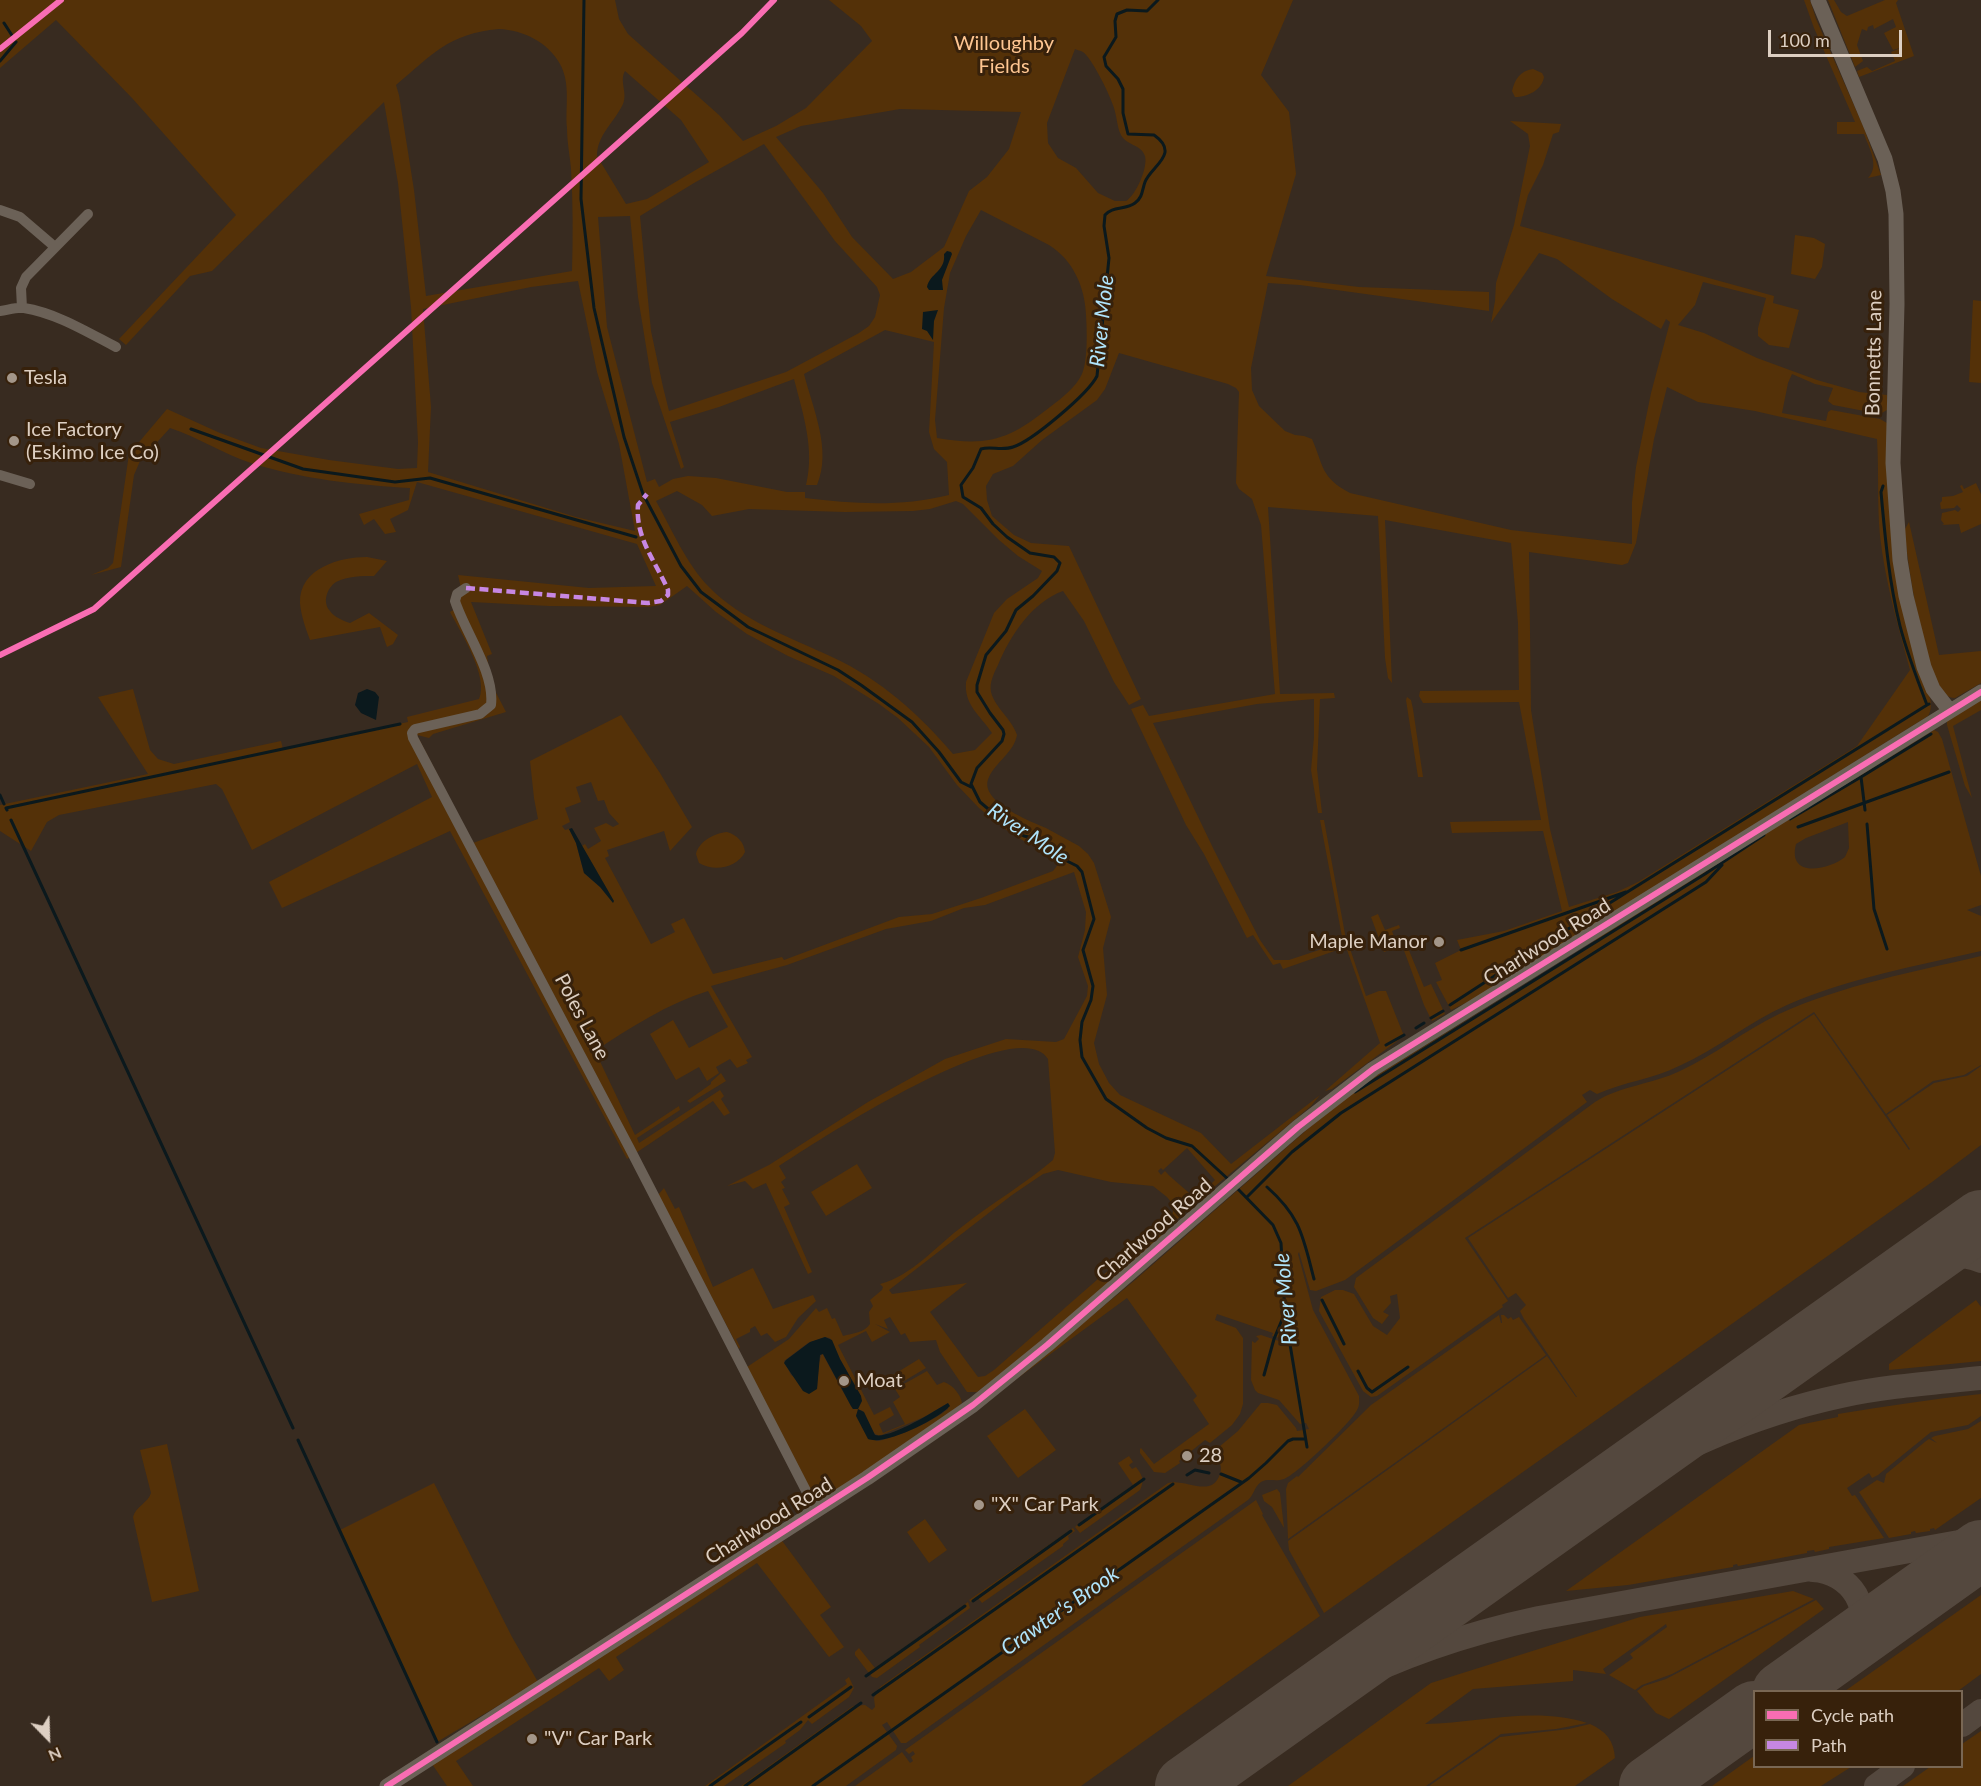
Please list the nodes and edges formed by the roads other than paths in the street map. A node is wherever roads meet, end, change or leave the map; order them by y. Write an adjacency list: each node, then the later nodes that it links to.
1 (1818, 0): 12 (street, Bonnetts Lane)
2 (0, 210): 4 (street)
3 (88, 214): 4 (street)
4 (56, 247): 5 (street)
5 (22, 308): 6 (street); 7 (street)
6 (0, 311)
7 (111, 345)
8 (0, 475): 9 (street)
9 (30, 484)
10 (466, 588): 13 (street, Poles Lane)
11 (1981, 692): 12 (street, Charlwood Road)
12 (1950, 711): 13 (street, Charlwood Road)
13 (816, 1510): 14 (street, Charlwood Road)
14 (387, 1786)

